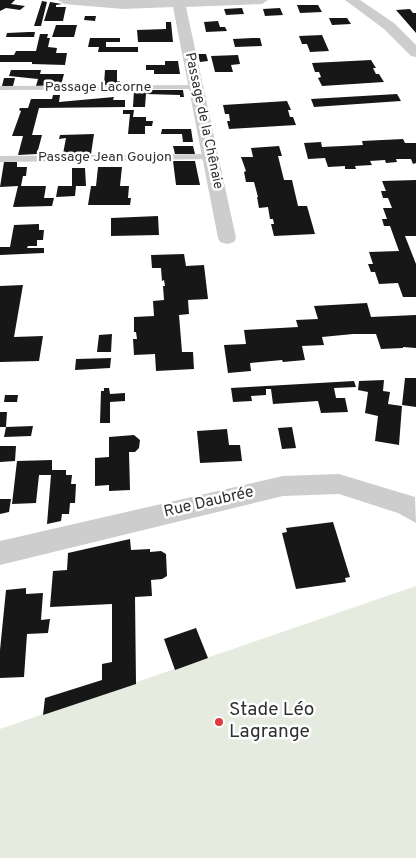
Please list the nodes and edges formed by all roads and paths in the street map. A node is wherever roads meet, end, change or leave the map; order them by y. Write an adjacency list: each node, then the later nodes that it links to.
1 (64, 0): 4 (street)
2 (262, 0): 4 (street)
3 (351, 0): 5 (street)
4 (179, 4): 6 (street, Passage de la Chênaie)
5 (416, 53)
6 (196, 87): 7 (lane, Passage Lacorne); 8 (street, Passage de la Chênaie)
7 (0, 88)
8 (210, 157): 9 (lane, Passage Jean Goujon); 10 (street, Passage de la Chênaie)
9 (0, 159)
10 (227, 238)
11 (416, 512): 12 (street, Rue Daubrée)
12 (0, 553)

